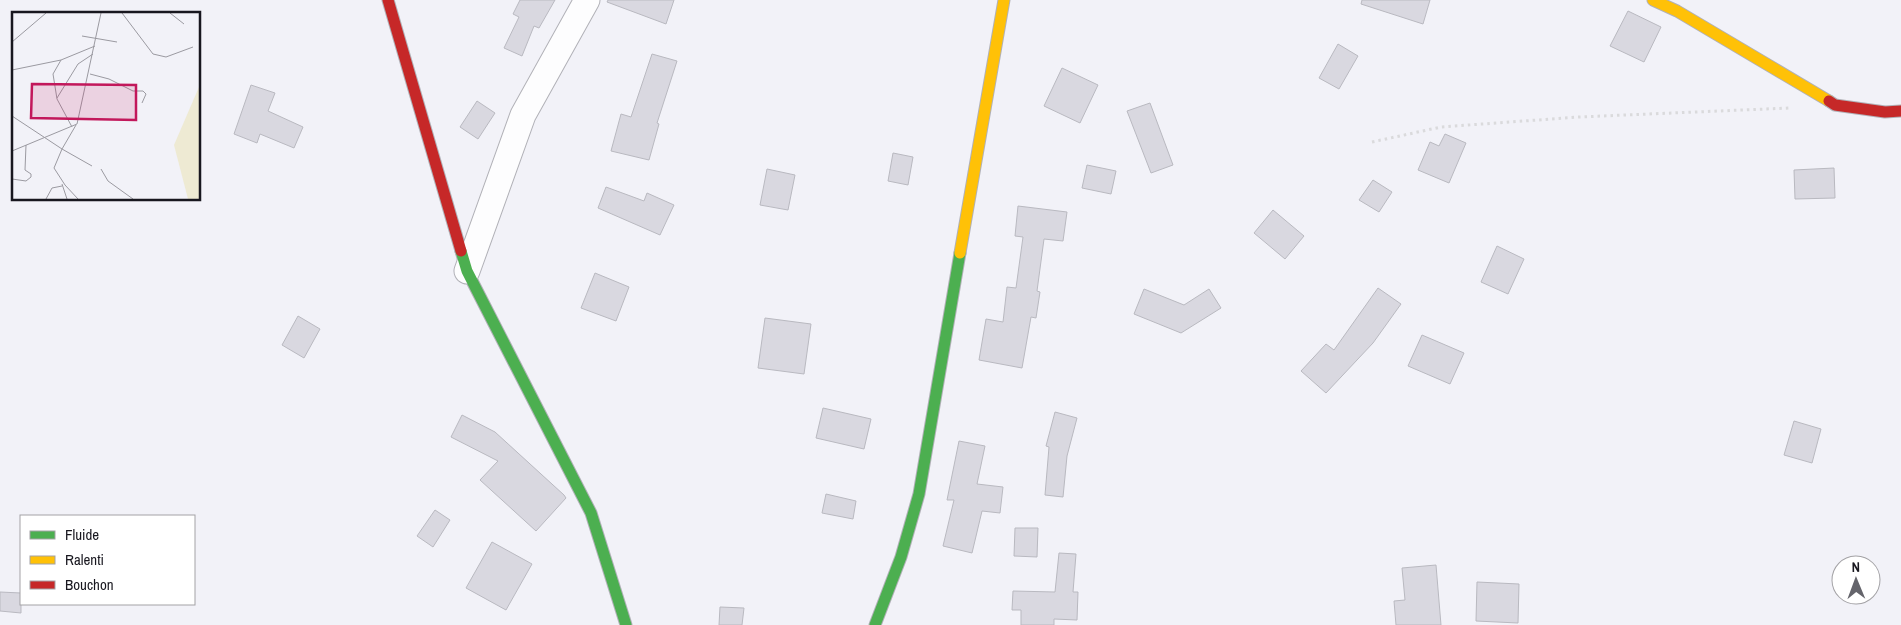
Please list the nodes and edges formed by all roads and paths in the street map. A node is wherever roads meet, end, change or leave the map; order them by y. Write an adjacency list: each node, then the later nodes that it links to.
1 (388, 0): 8 (street)
2 (587, 0): 8 (street)
3 (1004, 0): 10 (street)
4 (1653, 0): 6 (street)
5 (1798, 107): 7 (path)
6 (1901, 111)
7 (1372, 142)
8 (467, 271): 9 (street)
9 (626, 625)
10 (875, 625)

